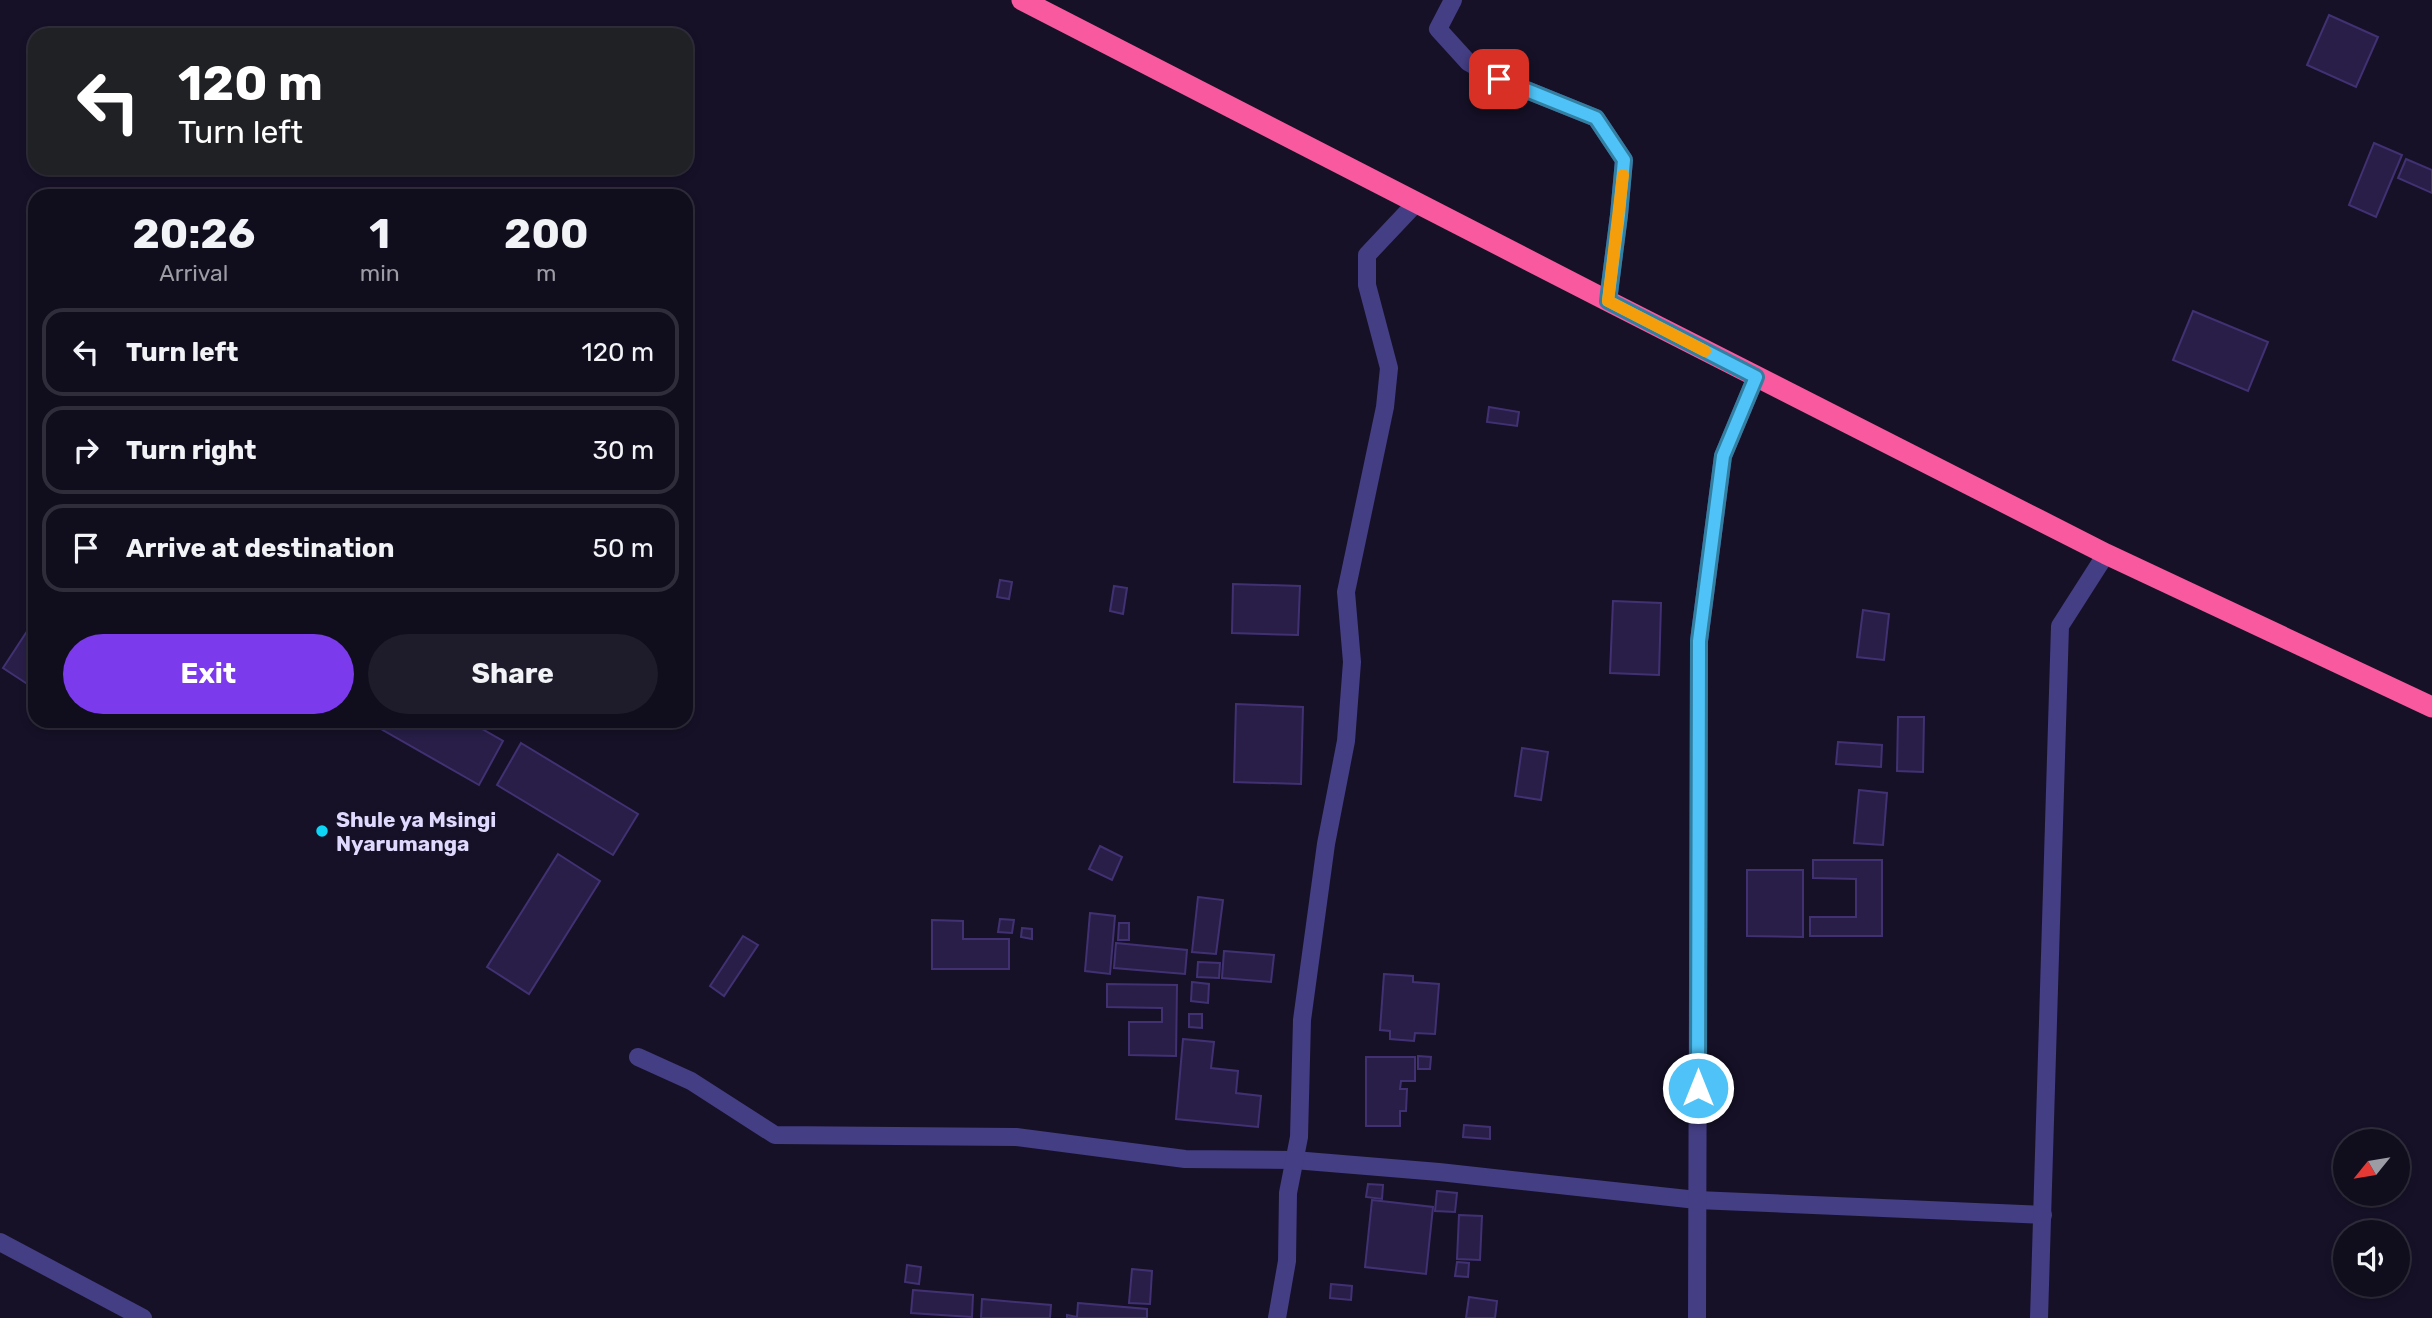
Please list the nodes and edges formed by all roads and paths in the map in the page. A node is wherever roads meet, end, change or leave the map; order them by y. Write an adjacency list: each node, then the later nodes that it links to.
1 (1022, 0): 3 (highway)
2 (1453, 0): 4 (street)
3 (1416, 203): 4 (highway); 9 (street)
4 (1608, 301): 5 (highway)
5 (1756, 377): 6 (highway); 10 (street)
6 (2106, 554): 7 (highway); 11 (street)
7 (2432, 707)
8 (638, 1057): 9 (street)
9 (1294, 1160): 10 (street); 14 (street)
10 (1697, 1200): 11 (street); 15 (street)
11 (2043, 1215): 16 (street)
12 (0, 1242): 13 (street)
13 (143, 1318)
14 (1277, 1318)
15 (1697, 1318)
16 (2039, 1318)

